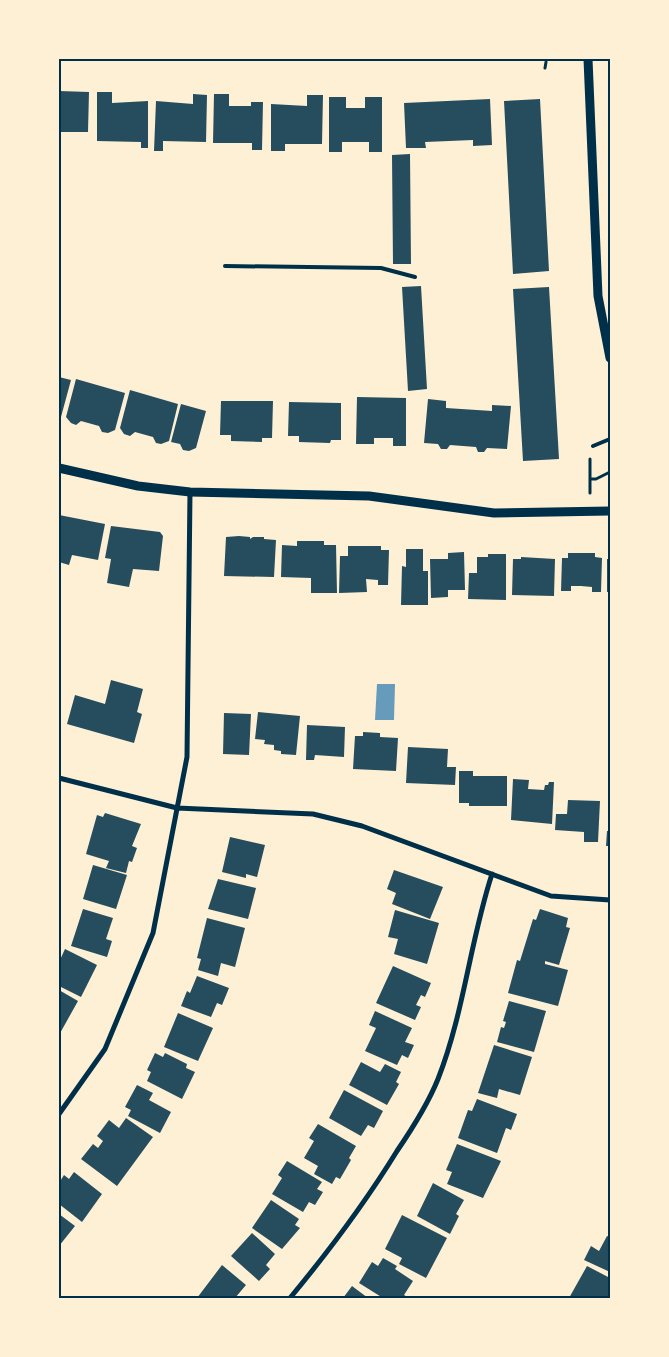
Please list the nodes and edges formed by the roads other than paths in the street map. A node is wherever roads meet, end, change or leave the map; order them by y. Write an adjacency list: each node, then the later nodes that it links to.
1 (588, 59): 4 (street)
2 (225, 266): 3 (lane)
3 (415, 277)
4 (610, 358)
5 (610, 439): 6 (lane)
6 (593, 446)
7 (59, 468): 8 (street)
8 (190, 492): 9 (street); 11 (street)
9 (610, 512)
10 (59, 778): 11 (street)
11 (177, 808): 12 (street); 14 (street)
12 (492, 874): 13 (street); 15 (street)
13 (610, 900)
14 (59, 1114)
15 (290, 1298)

